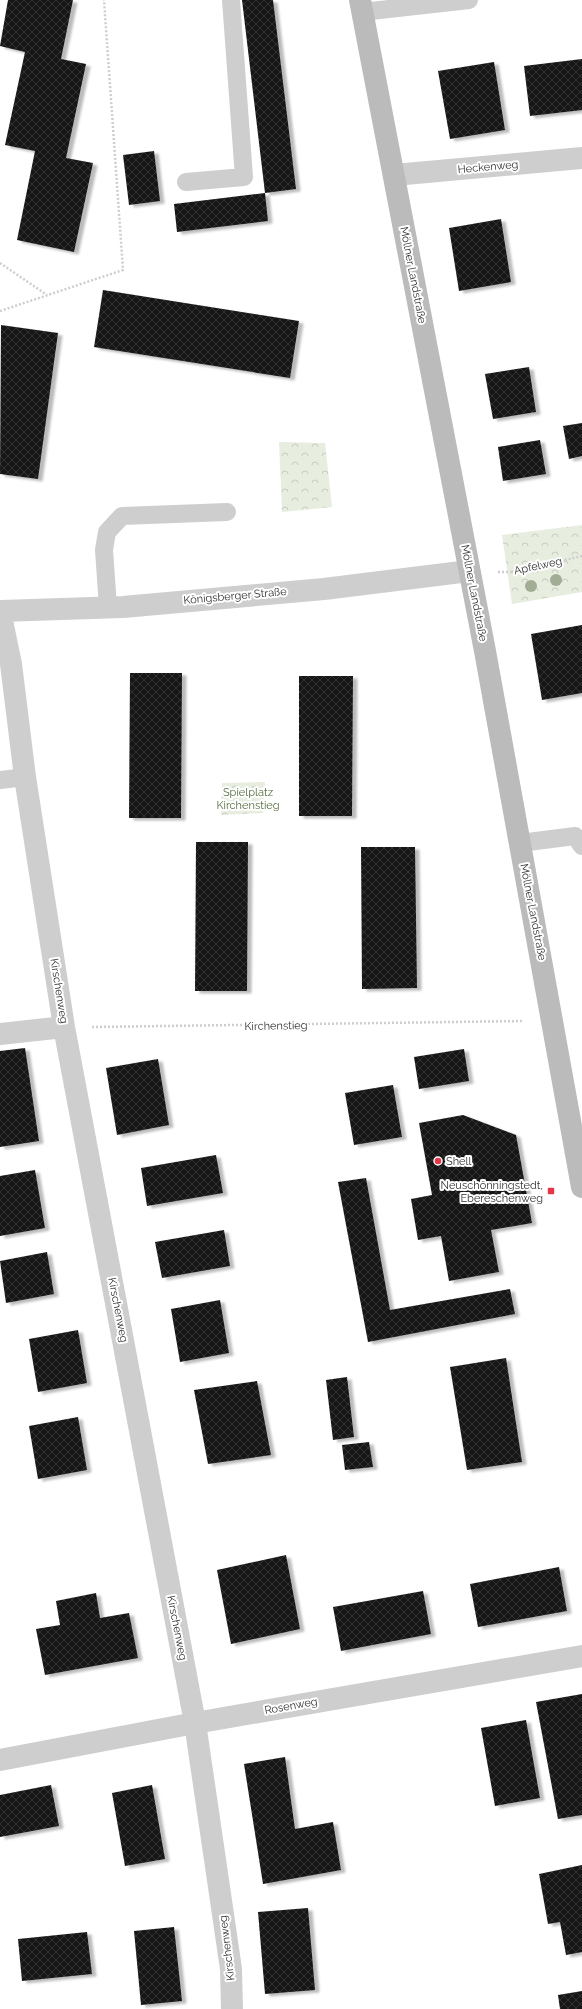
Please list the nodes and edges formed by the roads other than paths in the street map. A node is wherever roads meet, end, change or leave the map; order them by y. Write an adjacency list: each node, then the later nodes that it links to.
1 (231, 0): 6 (lane)
2 (469, 0): 3 (lane)
3 (361, 6): 5 (main road, Möllner Landstraße)
4 (582, 158): 5 (street, Heckenweg)
5 (394, 175): 8 (main road, Möllner Landstraße)
6 (186, 182)
7 (227, 512): 9 (lane)
8 (469, 571): 9 (street, Königsberger Straße); 13 (main road, Möllner Landstraße)
9 (108, 607): 10 (street, Königsberger Straße)
10 (0, 611): 11 (street, Kirschenweg)
11 (25, 777): 12 (lane); 15 (street, Kirschenweg)
12 (0, 780)
13 (520, 843): 14 (lane); 17 (main road, Möllner Landstraße)
14 (582, 846)
15 (64, 1027): 16 (street); 19 (street, Kirschenweg)
16 (0, 1034)
17 (582, 1187)
18 (582, 1656): 19 (street, Rosenweg)
19 (195, 1724): 20 (street, Rosenweg); 21 (street, Kirschenweg)
20 (0, 1760)
21 (232, 2009)

